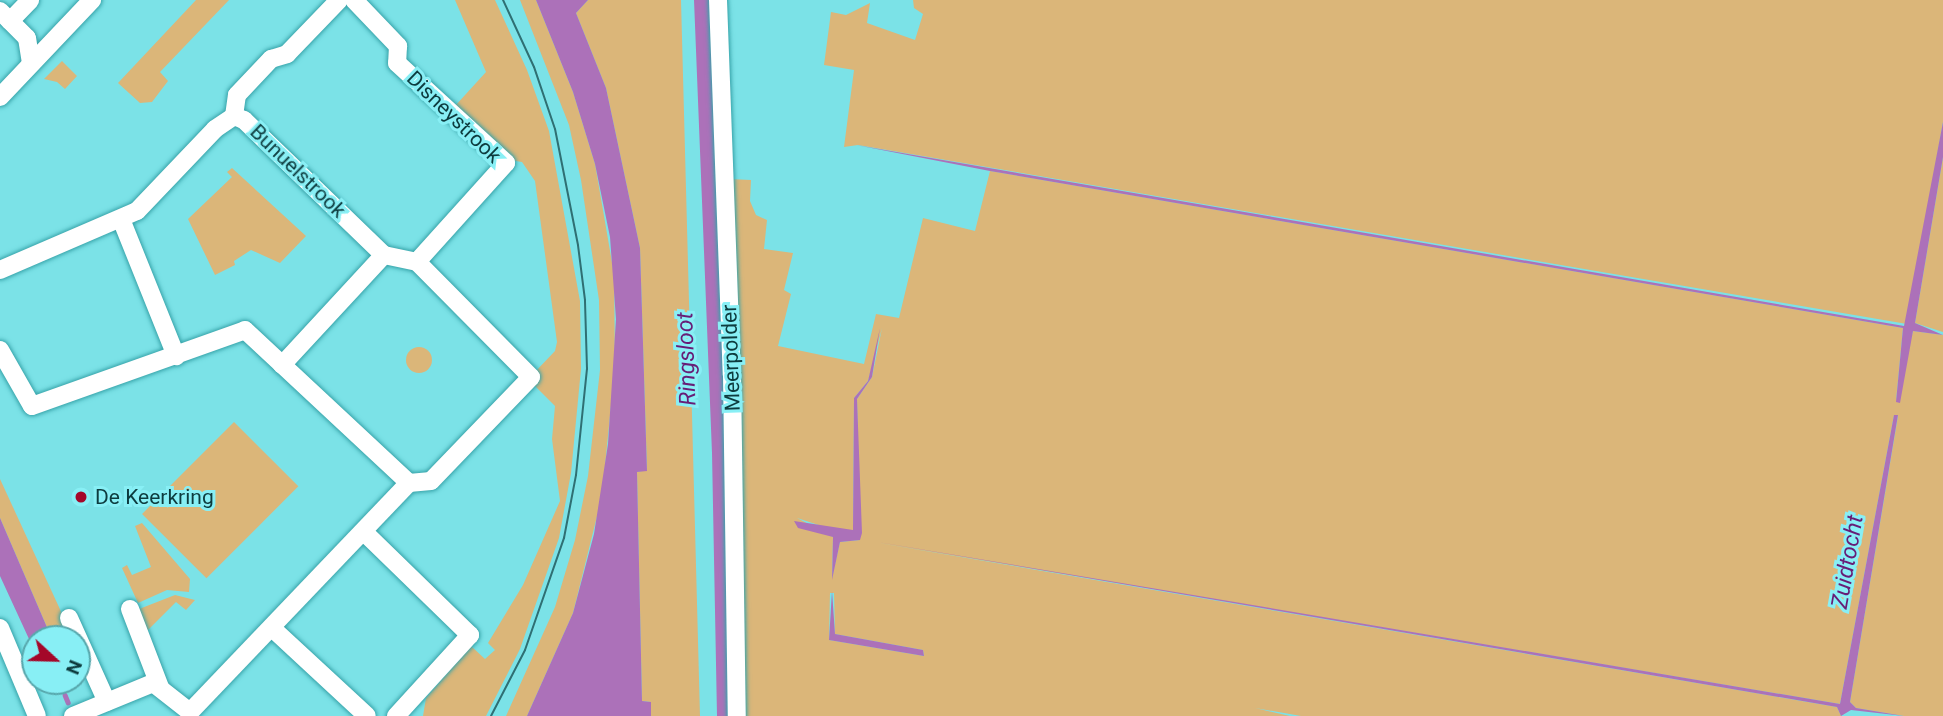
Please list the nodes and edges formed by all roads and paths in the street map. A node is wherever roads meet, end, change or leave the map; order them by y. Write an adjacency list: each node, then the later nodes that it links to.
1 (30, 0): 6 (street)
2 (92, 0): 7 (street)
3 (339, 0): 9 (street)
4 (354, 0): 12 (street, Disneystrook)
5 (718, 0): 30 (street, Meerpolder)
6 (5, 16): 7 (street)
7 (31, 64): 8 (street)
8 (0, 97)
9 (234, 116): 10 (street, Bunuelstrook); 11 (street, Bunuelstrook)
10 (121, 219): 13 (street, Bunuelstrook); 15 (street)
11 (384, 255): 12 (street); 16 (street)
12 (417, 262): 17 (street)
13 (0, 270)
14 (0, 350): 15 (street)
15 (176, 356): 16 (street)
16 (282, 365): 17 (street)
17 (409, 483): 18 (street)
18 (364, 532): 22 (street); 29 (street)
19 (130, 609): 23 (street)
20 (69, 618): 24 (street)
21 (0, 628): 26 (street)
22 (272, 628): 25 (street); 28 (street)
23 (160, 687): 24 (street); 25 (street)
24 (107, 702): 27 (street)
25 (189, 714)
26 (37, 716)
27 (73, 716)
28 (367, 716)
29 (396, 716)
30 (737, 716)

